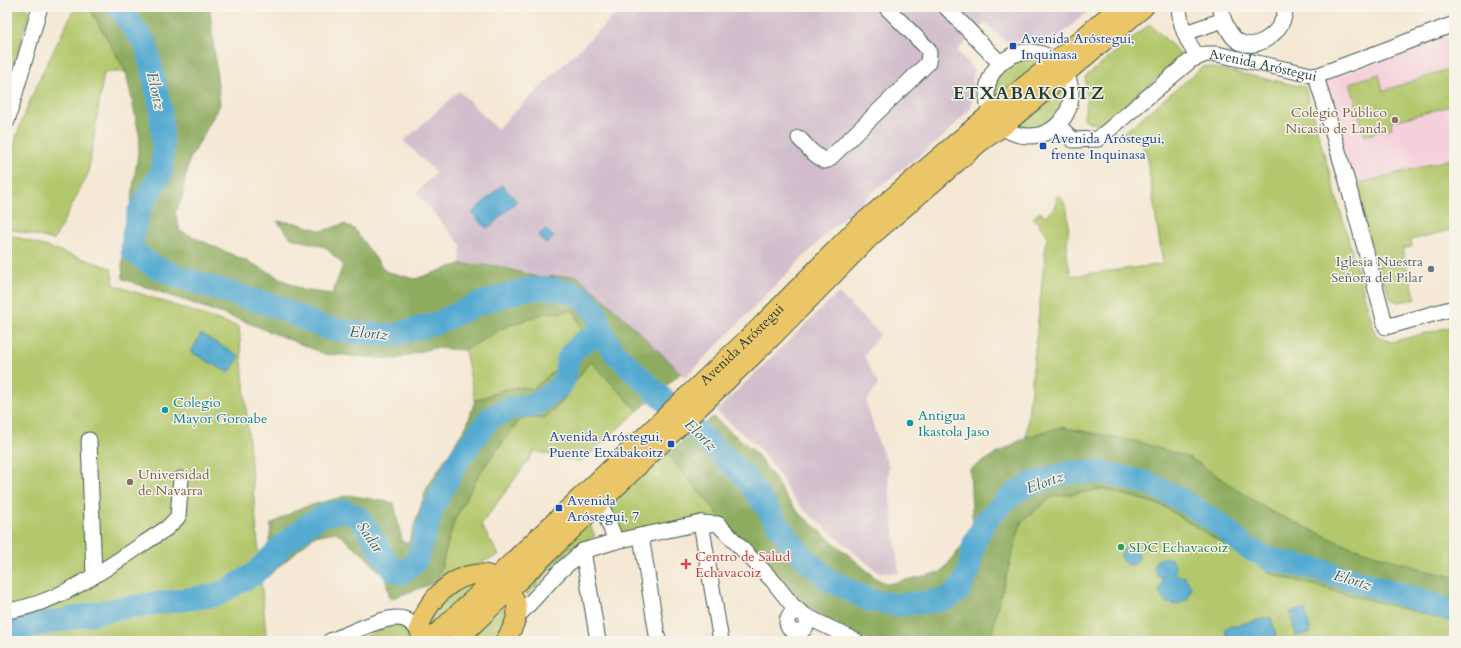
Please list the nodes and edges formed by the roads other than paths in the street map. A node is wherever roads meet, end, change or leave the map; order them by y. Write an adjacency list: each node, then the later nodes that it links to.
1 (40, 7): 16 (street)
2 (886, 7): 18 (street)
3 (946, 7): 12 (street)
4 (1119, 7): 13 (main road, Avenida Aróstegui)
5 (1144, 7): 13 (main road, Avenida Aróstegui)
6 (1285, 7): 8 (street)
7 (1179, 9): 10 (street)
8 (1222, 13): 10 (street)
9 (1454, 24): 14 (street)
10 (1185, 33): 11 (street)
11 (1198, 56): 14 (street, Avenida Aróstegui); 17 (street, Avenida Aróstegui)
12 (1000, 63): 13 (street); 15 (street)
13 (1061, 66): 15 (main road, Avenida Aróstegui); 17 (street)
14 (1316, 76): 19 (street, Avenida Aróstegui)
15 (996, 120): 17 (street); 21 (main road, Avenida Aróstegui)
16 (7, 121)
17 (1059, 126)
18 (799, 138)
19 (1454, 308)
20 (89, 440): 28 (street)
21 (650, 443): 23 (main road, Avenida Aróstegui); 29 (main road, Avenida Aróstegui)
22 (181, 479): 28 (street)
23 (600, 502): 26 (street); 29 (main road, Avenida Aróstegui)
24 (701, 523): 25 (street); 30 (street); 40 (street)
25 (641, 536): 26 (street); 39 (street)
26 (616, 541): 27 (street)
27 (583, 551): 32 (street); 34 (street)
28 (94, 576): 31 (street)
29 (502, 584): 32 (main road); 35 (main road, Avenida Aróstegui); 35 (main road); 37 (main road, Avenida Aróstegui)
30 (785, 596): 33 (street); 33 (street)
31 (7, 611)
32 (518, 616): 38 (main road)
33 (804, 622): 41 (street)
34 (595, 632)
35 (425, 637): 36 (street)
36 (330, 641)
37 (456, 641)
38 (505, 641)
39 (658, 641)
40 (722, 641)
41 (856, 641)

